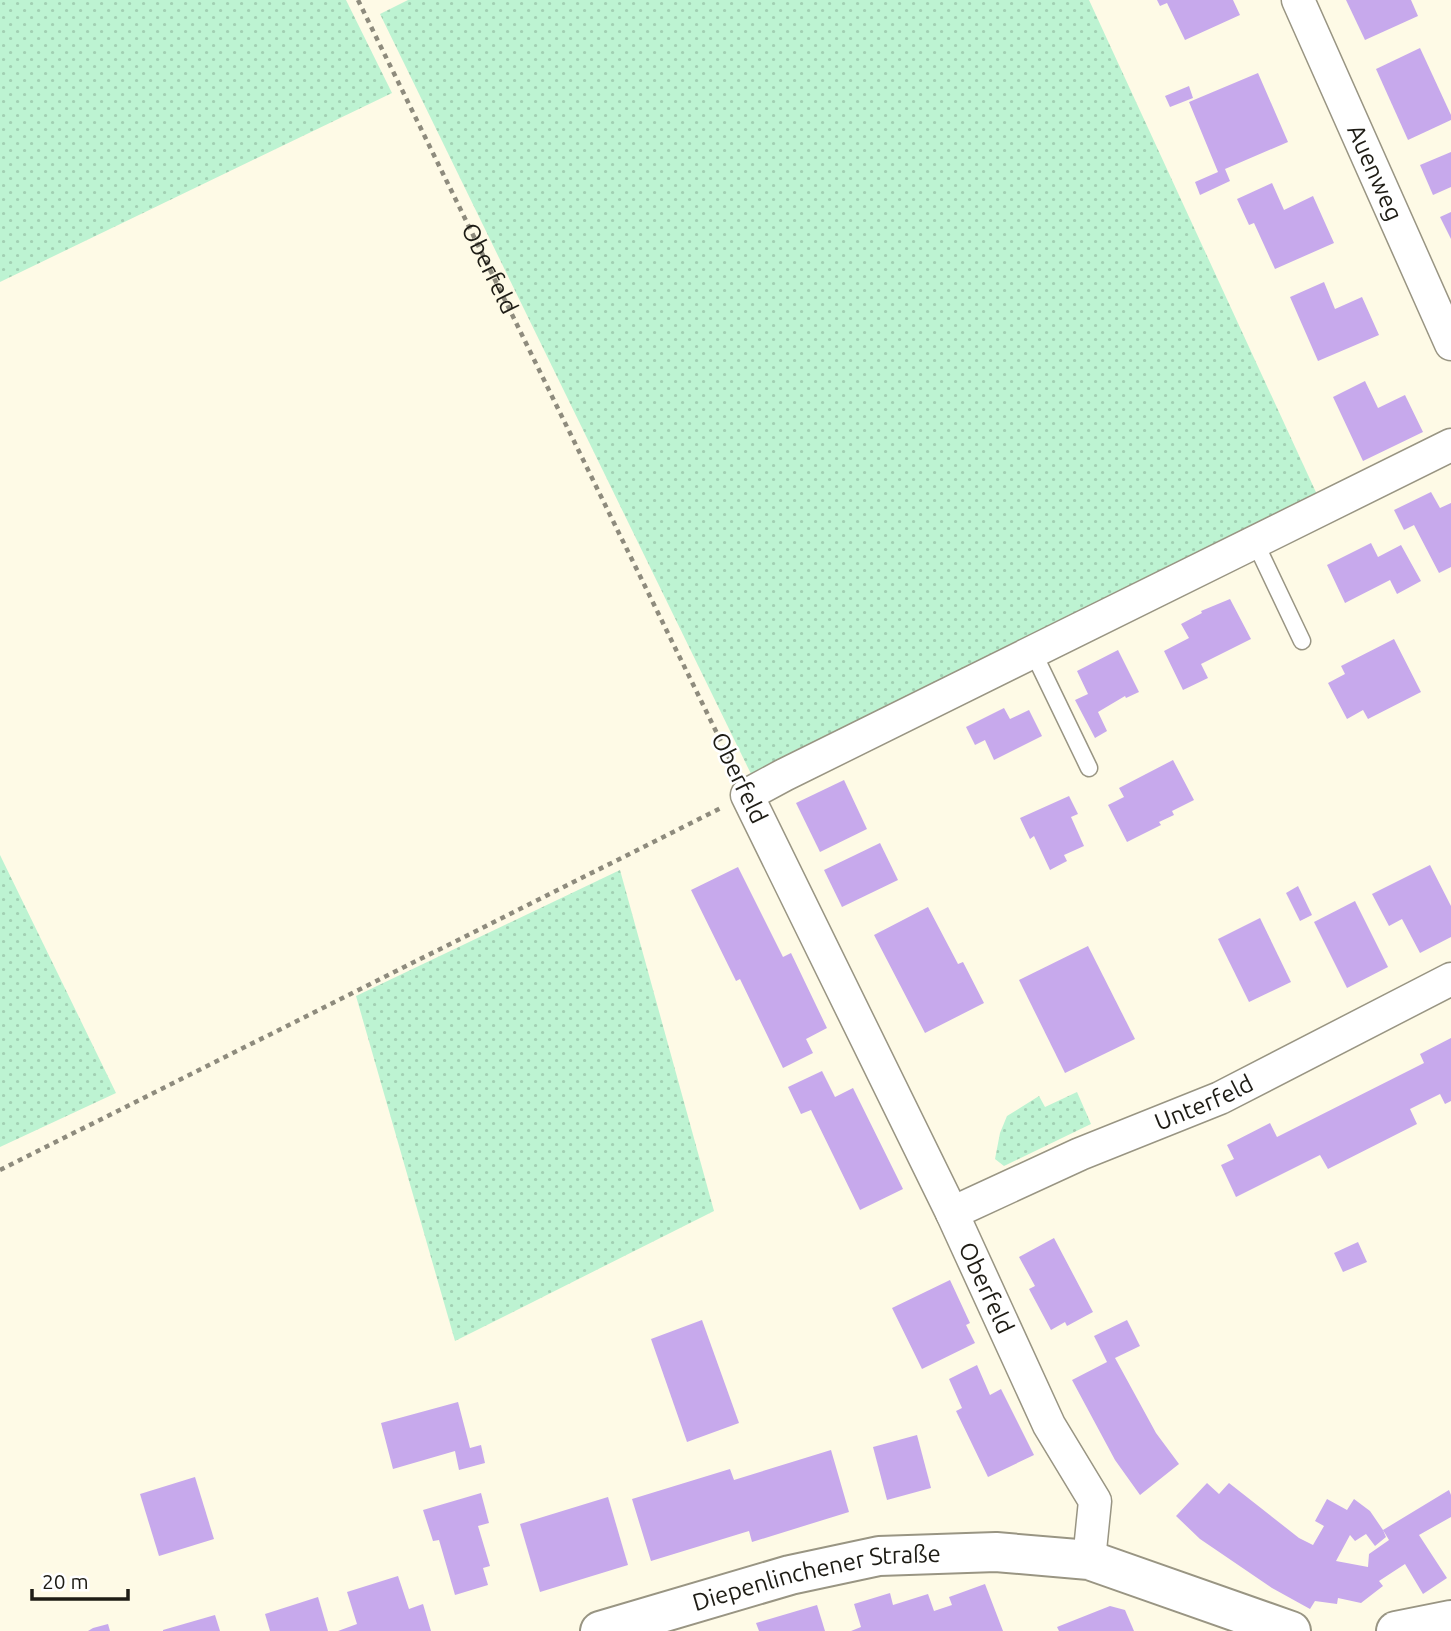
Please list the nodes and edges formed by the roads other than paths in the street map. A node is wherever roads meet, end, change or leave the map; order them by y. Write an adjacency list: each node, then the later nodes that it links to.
1 (1298, 0): 2 (street, Auenweg)
2 (1451, 344)
3 (1451, 444): 4 (street)
4 (1255, 542): 5 (lane); 6 (street)
5 (1302, 642)
6 (1033, 652): 7 (lane); 9 (street, Oberfeld)
7 (1089, 768)
8 (1451, 979): 9 (street, Unterfeld)
9 (952, 1213): 10 (street, Oberfeld)
10 (1089, 1560): 11 (street, Diepenlinchener Straße); 13 (street, Diepenlinchener Straße)
11 (1185, 1592): 14 (street); 15 (street, Diepenlinchener Straße)
12 (1451, 1620): 16 (street)
13 (600, 1631)
14 (1244, 1631)
15 (1291, 1631)
16 (1396, 1631)

